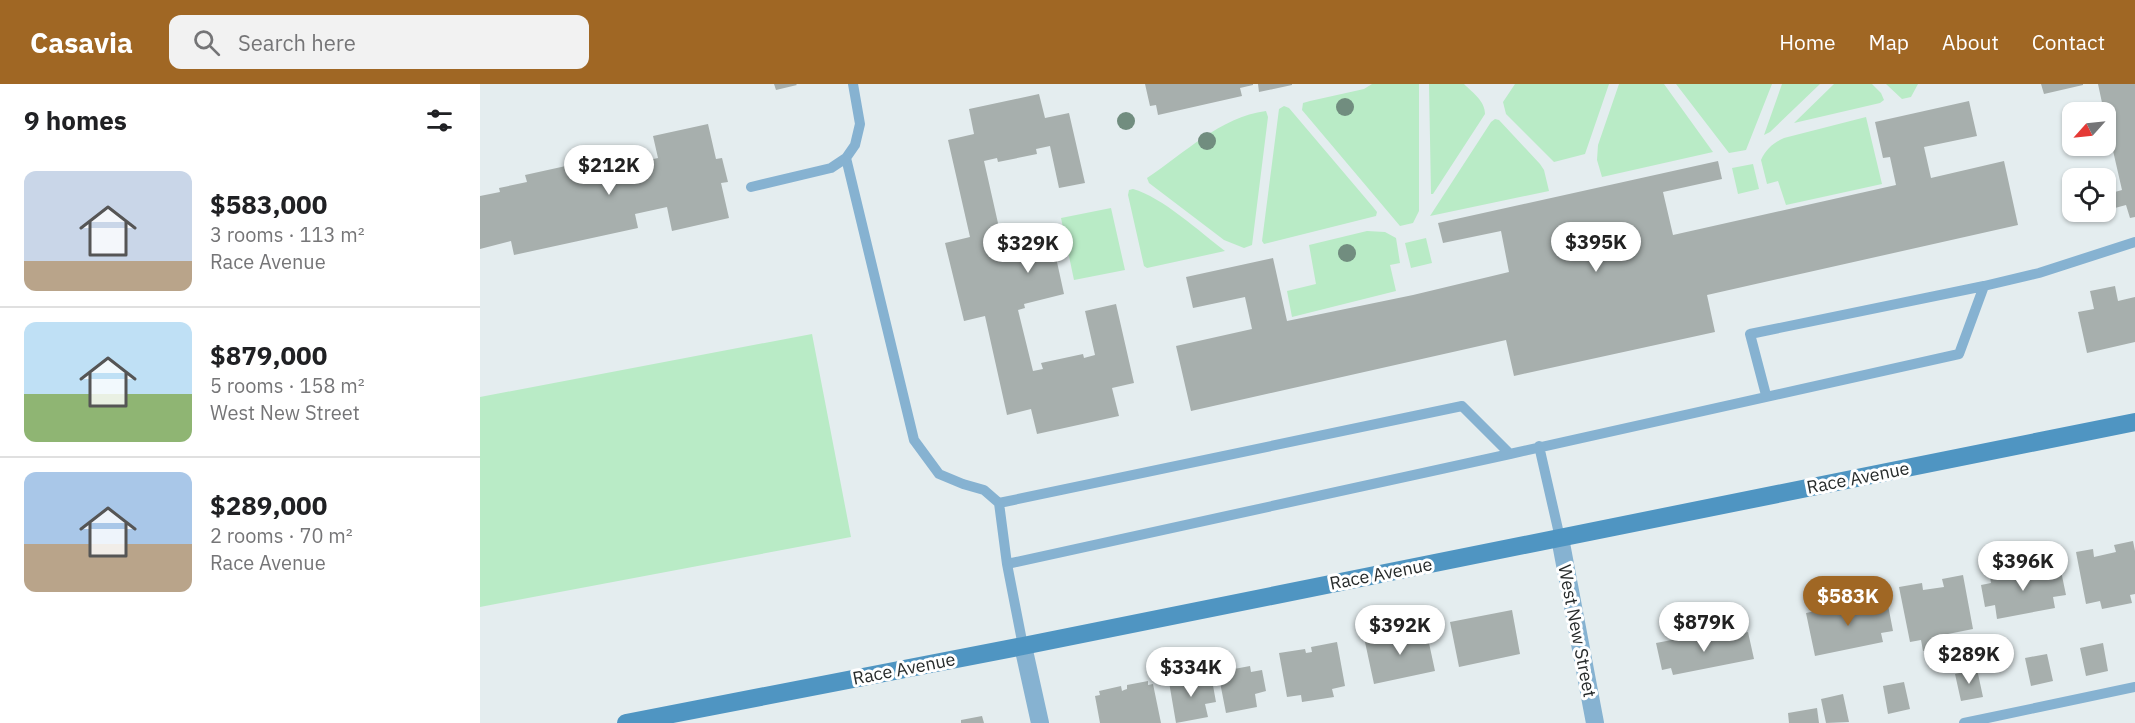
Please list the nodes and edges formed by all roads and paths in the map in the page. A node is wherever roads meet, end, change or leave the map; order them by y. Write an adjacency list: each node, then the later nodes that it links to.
1 (853, 84): 2 (lane)
2 (846, 158): 3 (lane); 10 (lane)
3 (751, 187)
4 (2135, 242): 5 (lane)
5 (1984, 286): 6 (lane); 6 (lane)
6 (1766, 395): 8 (lane)
7 (2135, 422): 11 (main road, Race Avenue)
8 (1539, 446): 9 (lane); 11 (lane)
9 (1510, 454): 10 (lane); 12 (lane)
10 (999, 503): 12 (lane)
11 (1560, 538): 13 (main road, Race Avenue); 17 (street, West New Street)
12 (1007, 564): 13 (lane)
13 (1023, 646): 15 (main road, Race Avenue); 16 (street)
14 (2135, 687): 18 (lane)
15 (626, 723)
16 (1040, 723)
17 (1595, 723)
18 (1964, 723)

